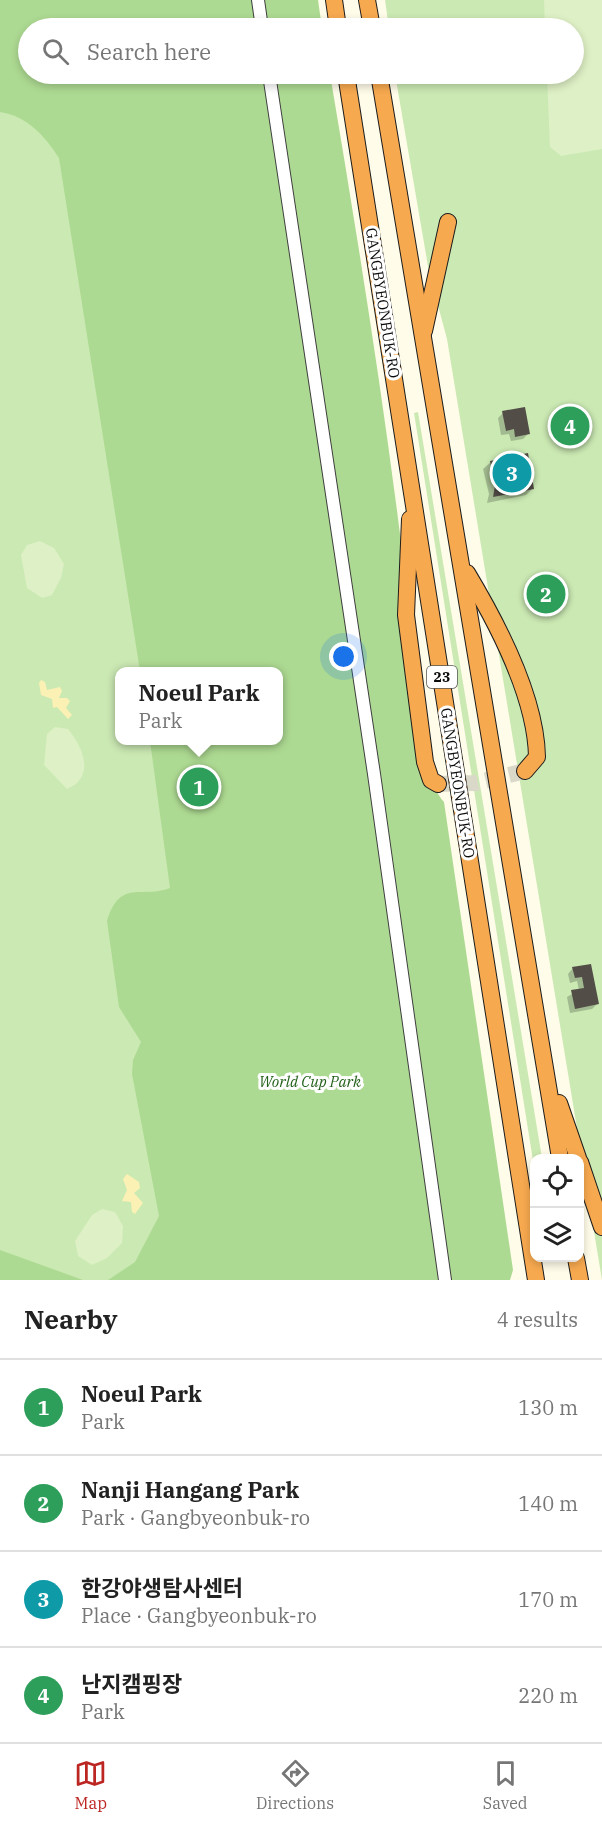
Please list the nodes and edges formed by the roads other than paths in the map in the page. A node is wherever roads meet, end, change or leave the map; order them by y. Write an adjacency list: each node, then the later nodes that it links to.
1 (258, 0): 4 (street)
2 (334, 0): 5 (highway)
3 (368, 0): 6 (highway)
4 (261, 18)
5 (337, 18)
6 (371, 18)
7 (270, 84): 23 (street)
8 (347, 84): 12 (highway, GANGBYEONBUK-RO / 23)
9 (381, 84): 11 (highway, 23)
10 (448, 222): 11 (highway)
11 (422, 340): 13 (highway, 23)
12 (411, 482): 15 (highway); 20 (highway, GANGBYEONBUK-RO / 23)
13 (462, 564): 14 (highway); 16 (highway, 23)
14 (525, 771)
15 (438, 784)
16 (544, 1059): 17 (highway, 23); 18 (highway)
17 (559, 1154)
18 (577, 1154)
19 (584, 1175): 21 (highway)
20 (527, 1224): 24 (highway); 25 (highway, GANGBYEONBUK-RO / 23)
21 (602, 1227)
22 (577, 1262): 26 (highway)
23 (445, 1280)
24 (526, 1280)
25 (536, 1280)
26 (580, 1280)

